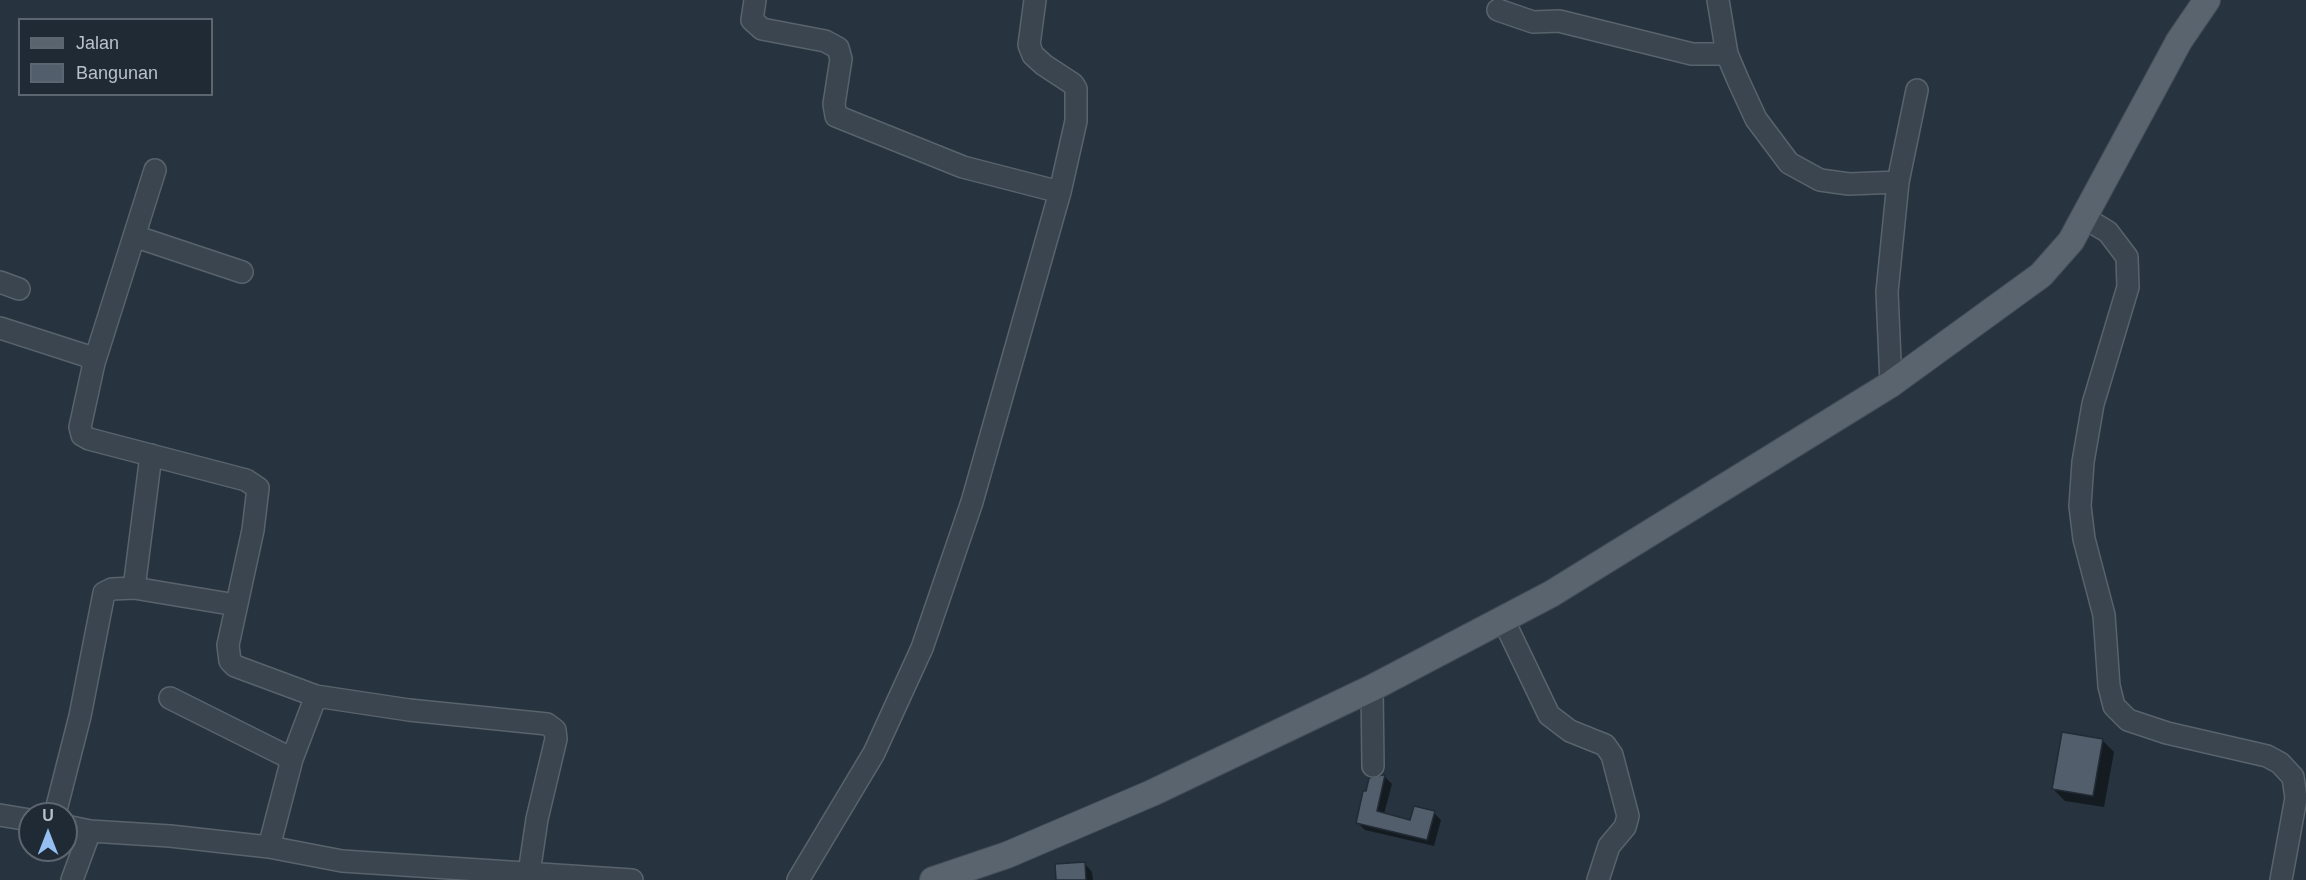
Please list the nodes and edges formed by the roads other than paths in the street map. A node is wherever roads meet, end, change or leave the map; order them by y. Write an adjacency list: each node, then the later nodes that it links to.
1 (755, 0): 10 (street)
2 (1035, 0): 10 (street)
3 (1718, 0): 6 (street)
4 (2207, 0): 11 (main road)
5 (1498, 10): 6 (street)
6 (1727, 54): 9 (street)
7 (1917, 90): 9 (street)
8 (155, 170): 12 (street)
9 (1898, 182): 16 (street)
10 (1060, 192): 35 (street)
11 (2085, 218): 16 (main road); 38 (street)
12 (134, 236): 13 (street); 15 (street)
13 (242, 272)
14 (0, 328): 15 (street)
15 (94, 363): 17 (street)
16 (1891, 384): 20 (main road)
17 (151, 455): 18 (street); 19 (street)
18 (134, 588): 19 (street); 26 (street)
19 (236, 605): 22 (street)
20 (1503, 619): 21 (main road); 37 (street)
21 (1372, 688): 25 (street); 36 (main road)
22 (316, 696): 24 (street); 32 (street)
23 (170, 698): 24 (street)
24 (292, 759): 31 (street)
25 (1373, 766)
26 (58, 802)
27 (0, 815): 28 (street)
28 (18, 818)
29 (78, 828): 30 (street)
30 (90, 831): 31 (street); 33 (street)
31 (269, 847): 32 (street)
32 (529, 876): 34 (street)
33 (72, 880)
34 (632, 880)
35 (798, 880)
36 (933, 880)
37 (1598, 880)
38 (2281, 880)

